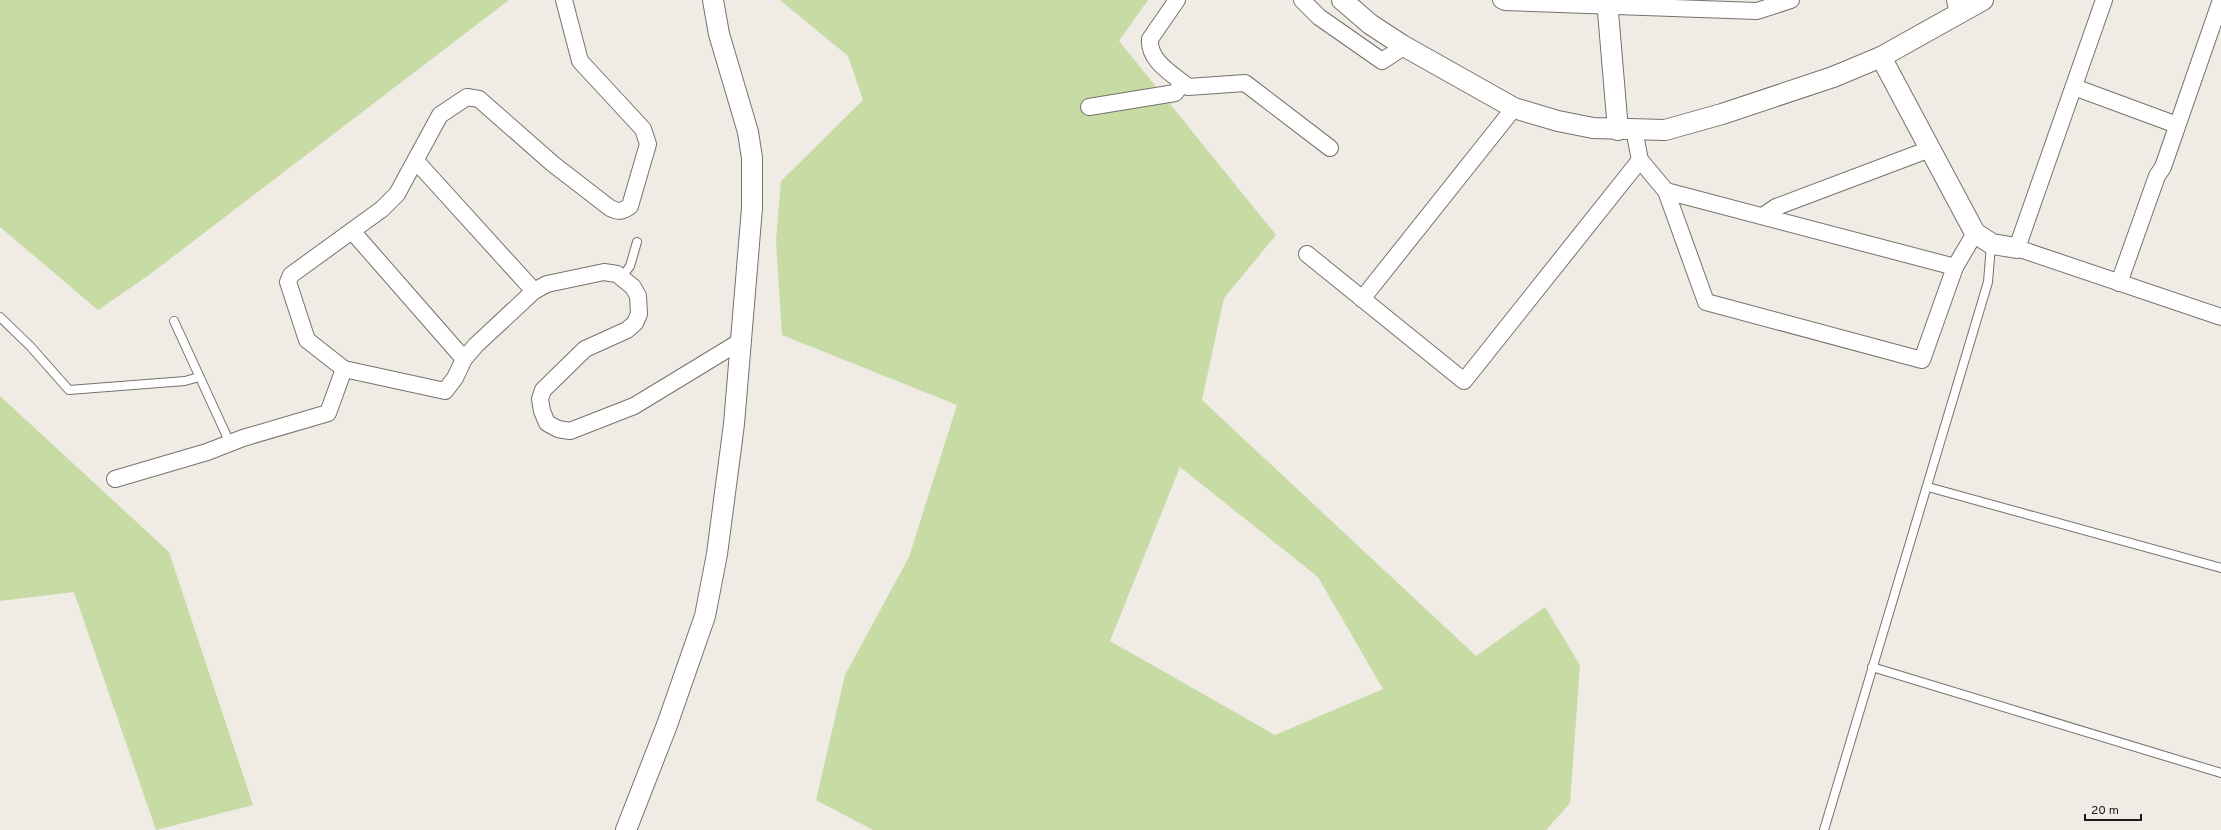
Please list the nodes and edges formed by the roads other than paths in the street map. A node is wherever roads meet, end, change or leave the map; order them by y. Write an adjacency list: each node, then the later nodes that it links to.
1 (564, 0): 24 (street)
2 (713, 0): 41 (street)
3 (1177, 0): 15 (street)
4 (1302, 0): 13 (street)
5 (1342, 0): 13 (street)
6 (1501, 0): 11 (street)
7 (1791, 0): 11 (street)
8 (1983, 0): 12 (street)
9 (2104, 0): 16 (street)
10 (2221, 0): 19 (street)
11 (1608, 3): 20 (street)
12 (1957, 7): 14 (street)
13 (1405, 46): 18 (street)
14 (1881, 57): 20 (street); 22 (street)
15 (1183, 83): 17 (street); 21 (street)
16 (2074, 87): 19 (street); 31 (street)
17 (1089, 107)
18 (1514, 108): 20 (street); 37 (street)
19 (2177, 125): 35 (street)
20 (1626, 130): 23 (street)
21 (1330, 148)
22 (1930, 149): 26 (street); 28 (street)
23 (1640, 160): 25 (street); 37 (street)
24 (416, 161): 27 (street); 36 (street)
25 (1666, 191): 26 (street); 33 (street)
26 (1763, 216): 33 (street)
27 (352, 231): 42 (street); 43 (street)
28 (1975, 233): 30 (street); 33 (street)
29 (637, 242): 34 (lane)
30 (1992, 244): 31 (street); 47 (lane)
31 (2017, 248): 35 (street)
32 (1307, 254): 37 (street)
33 (1955, 267)
34 (622, 277): 36 (street); 41 (street)
35 (2119, 283): 39 (street)
36 (534, 291): 42 (street)
37 (1362, 299)
38 (0, 317): 44 (lane)
39 (2221, 317)
40 (174, 321): 44 (lane)
41 (741, 341): 51 (street)
42 (464, 359): 43 (street)
43 (344, 369): 45 (street)
44 (199, 377): 45 (lane)
45 (230, 443): 46 (street)
46 (115, 479)
47 (1928, 487): 48 (lane); 49 (lane)
48 (2221, 568)
49 (1872, 667): 50 (lane); 52 (lane)
50 (2221, 773)
51 (626, 830)
52 (1824, 830)

